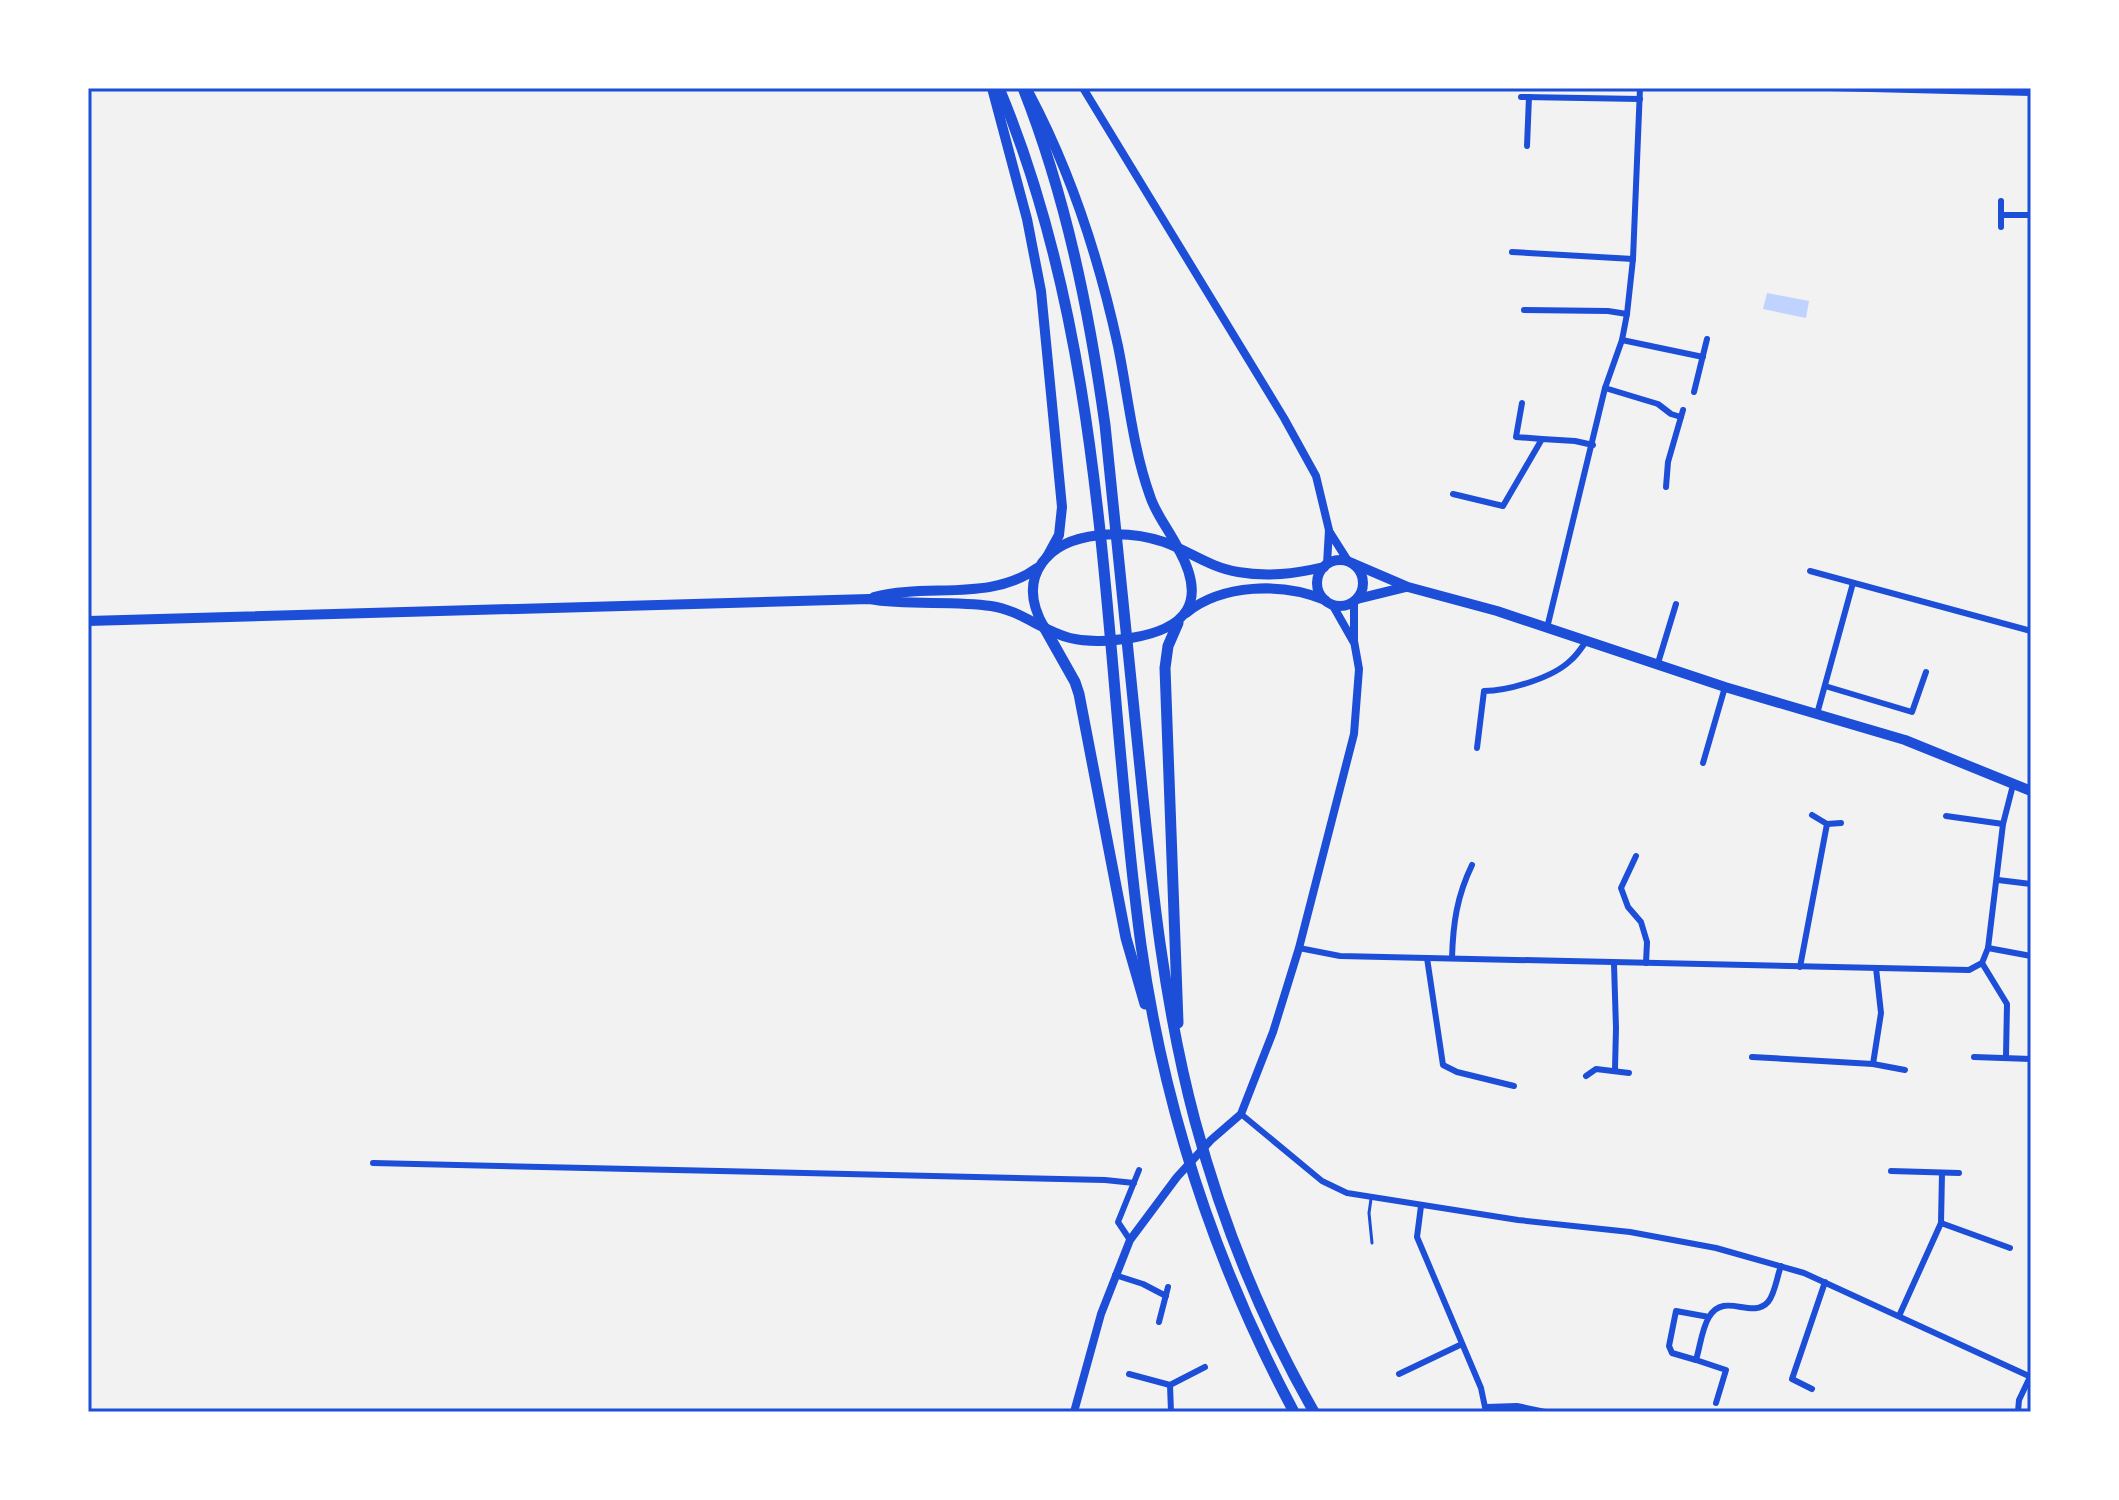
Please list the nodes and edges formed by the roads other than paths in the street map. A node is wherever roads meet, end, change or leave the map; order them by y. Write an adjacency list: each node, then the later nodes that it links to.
1 (992, 88): 31 (main road)
2 (999, 88): 76 (highway)
3 (1025, 88): 30 (main road); 77 (highway)
4 (1083, 88): 29 (street)
5 (1640, 88): 9 (street)
6 (1830, 88): 7 (street)
7 (1958, 90): 8 (street)
8 (2031, 93)
9 (1640, 99): 10 (street); 16 (street)
10 (1527, 146)
11 (2001, 201): 12 (street)
12 (2001, 215): 13 (street); 14 (street)
13 (2031, 215)
14 (2001, 227)
15 (1512, 252): 16 (street)
16 (1633, 259): 18 (street)
17 (1524, 310): 18 (street)
18 (1627, 314): 20 (street)
19 (1707, 339): 21 (street)
20 (1622, 340): 21 (street); 22 (street)
21 (1703, 357): 23 (street)
22 (1605, 388): 26 (street); 27 (street)
23 (1694, 392)
24 (1522, 403): 25 (street)
25 (1542, 439): 26 (street); 28 (street)
26 (1593, 445): 44 (street)
27 (1666, 487)
28 (1453, 494)
29 (1329, 530): 32 (street); 33 (street)
30 (1179, 550): 31 (main road); 33 (main road); 41 (main road)
31 (1044, 561): 37 (main road); 43 (main road)
32 (1350, 562): 33 (main road); 36 (main road); 38 (main road)
33 (1325, 566): 39 (main road)
34 (1810, 571): 35 (street)
35 (1853, 583): 45 (street); 50 (street)
36 (1408, 587): 38 (main road); 44 (main road)
37 (869, 599): 42 (main road); 43 (main road)
38 (1356, 600): 39 (main road); 47 (street)
39 (1328, 602): 41 (main road); 47 (street)
40 (1676, 604): 48 (street)
41 (1181, 619): 43 (main road); 77 (highway)
42 (88, 621)
43 (1044, 627): 76 (highway)
44 (1547, 628): 46 (main road)
45 (2031, 631)
46 (1587, 640): 48 (main road); 53 (street)
47 (1354, 641): 66 (street)
48 (1658, 663): 51 (main road)
49 (1926, 672): 50 (street)
50 (1825, 686): 52 (street)
51 (1725, 687): 52 (main road); 54 (street)
52 (1817, 715): 55 (main road)
53 (1477, 748)
54 (1703, 763)
55 (2013, 785): 56 (main road); 61 (street)
56 (2031, 791)
57 (1812, 815): 60 (street)
58 (1946, 816): 61 (street)
59 (1841, 823): 60 (street)
60 (1827, 824): 74 (street)
61 (2003, 824): 64 (street)
62 (1636, 856): 71 (street)
63 (1472, 865): 70 (street)
64 (1998, 880): 65 (street); 67 (street)
65 (2031, 884)
66 (1299, 948): 69 (street); 88 (street)
67 (1988, 948): 68 (street); 72 (street)
68 (2031, 956)
69 (1427, 958): 70 (street); 87 (street)
70 (1452, 958): 73 (street)
71 (1646, 963): 73 (street); 74 (street)
72 (1982, 963): 75 (street); 78 (street)
73 (1614, 964): 83 (street)
74 (1800, 967): 75 (street)
75 (1876, 968): 82 (street)
76 (1159, 1046): 123 (highway)
77 (1178, 1048): 124 (highway)
78 (2006, 1056): 80 (street); 81 (street)
79 (1752, 1057): 82 (street)
80 (1974, 1057)
81 (2031, 1059)
82 (1873, 1064): 84 (street)
83 (1615, 1069): 85 (street); 86 (street)
84 (1905, 1070)
85 (1629, 1073)
86 (1586, 1076)
87 (1514, 1086)
88 (1241, 1114): 95 (street); 98 (street)
89 (373, 1163): 94 (street)
90 (1139, 1170): 94 (street)
91 (1891, 1171): 92 (street)
92 (1942, 1173): 93 (street); 97 (street)
93 (1959, 1173)
94 (1134, 1183): 98 (street)
95 (1371, 1199): 96 (street); 99 (lane)
96 (1421, 1206): 101 (street); 109 (street)
97 (1941, 1223): 100 (street); 106 (street)
98 (1130, 1240): 102 (street)
99 (1372, 1243)
100 (2010, 1248)
101 (1781, 1266): 103 (street); 107 (street)
102 (1115, 1275): 105 (street); 121 (street)
103 (1825, 1282): 106 (street); 115 (street)
104 (1168, 1287): 105 (street)
105 (1166, 1296): 108 (street)
106 (1899, 1316): 114 (street)
107 (1709, 1317): 110 (street); 110 (street)
108 (1159, 1322)
109 (1462, 1344): 113 (street); 120 (street)
110 (1696, 1360): 119 (street)
111 (1205, 1367): 116 (street)
112 (1129, 1374): 116 (street)
113 (1399, 1374)
114 (2030, 1377): 126 (street)
115 (1792, 1379): 117 (street); 118 (street)
116 (1170, 1385): 122 (street)
117 (1789, 1388)
118 (1812, 1389)
119 (1716, 1403)
120 (1486, 1410): 125 (street)
121 (1074, 1412)
122 (1171, 1412)
123 (1294, 1412)
124 (1314, 1412)
125 (1545, 1412)
126 (2018, 1412)

